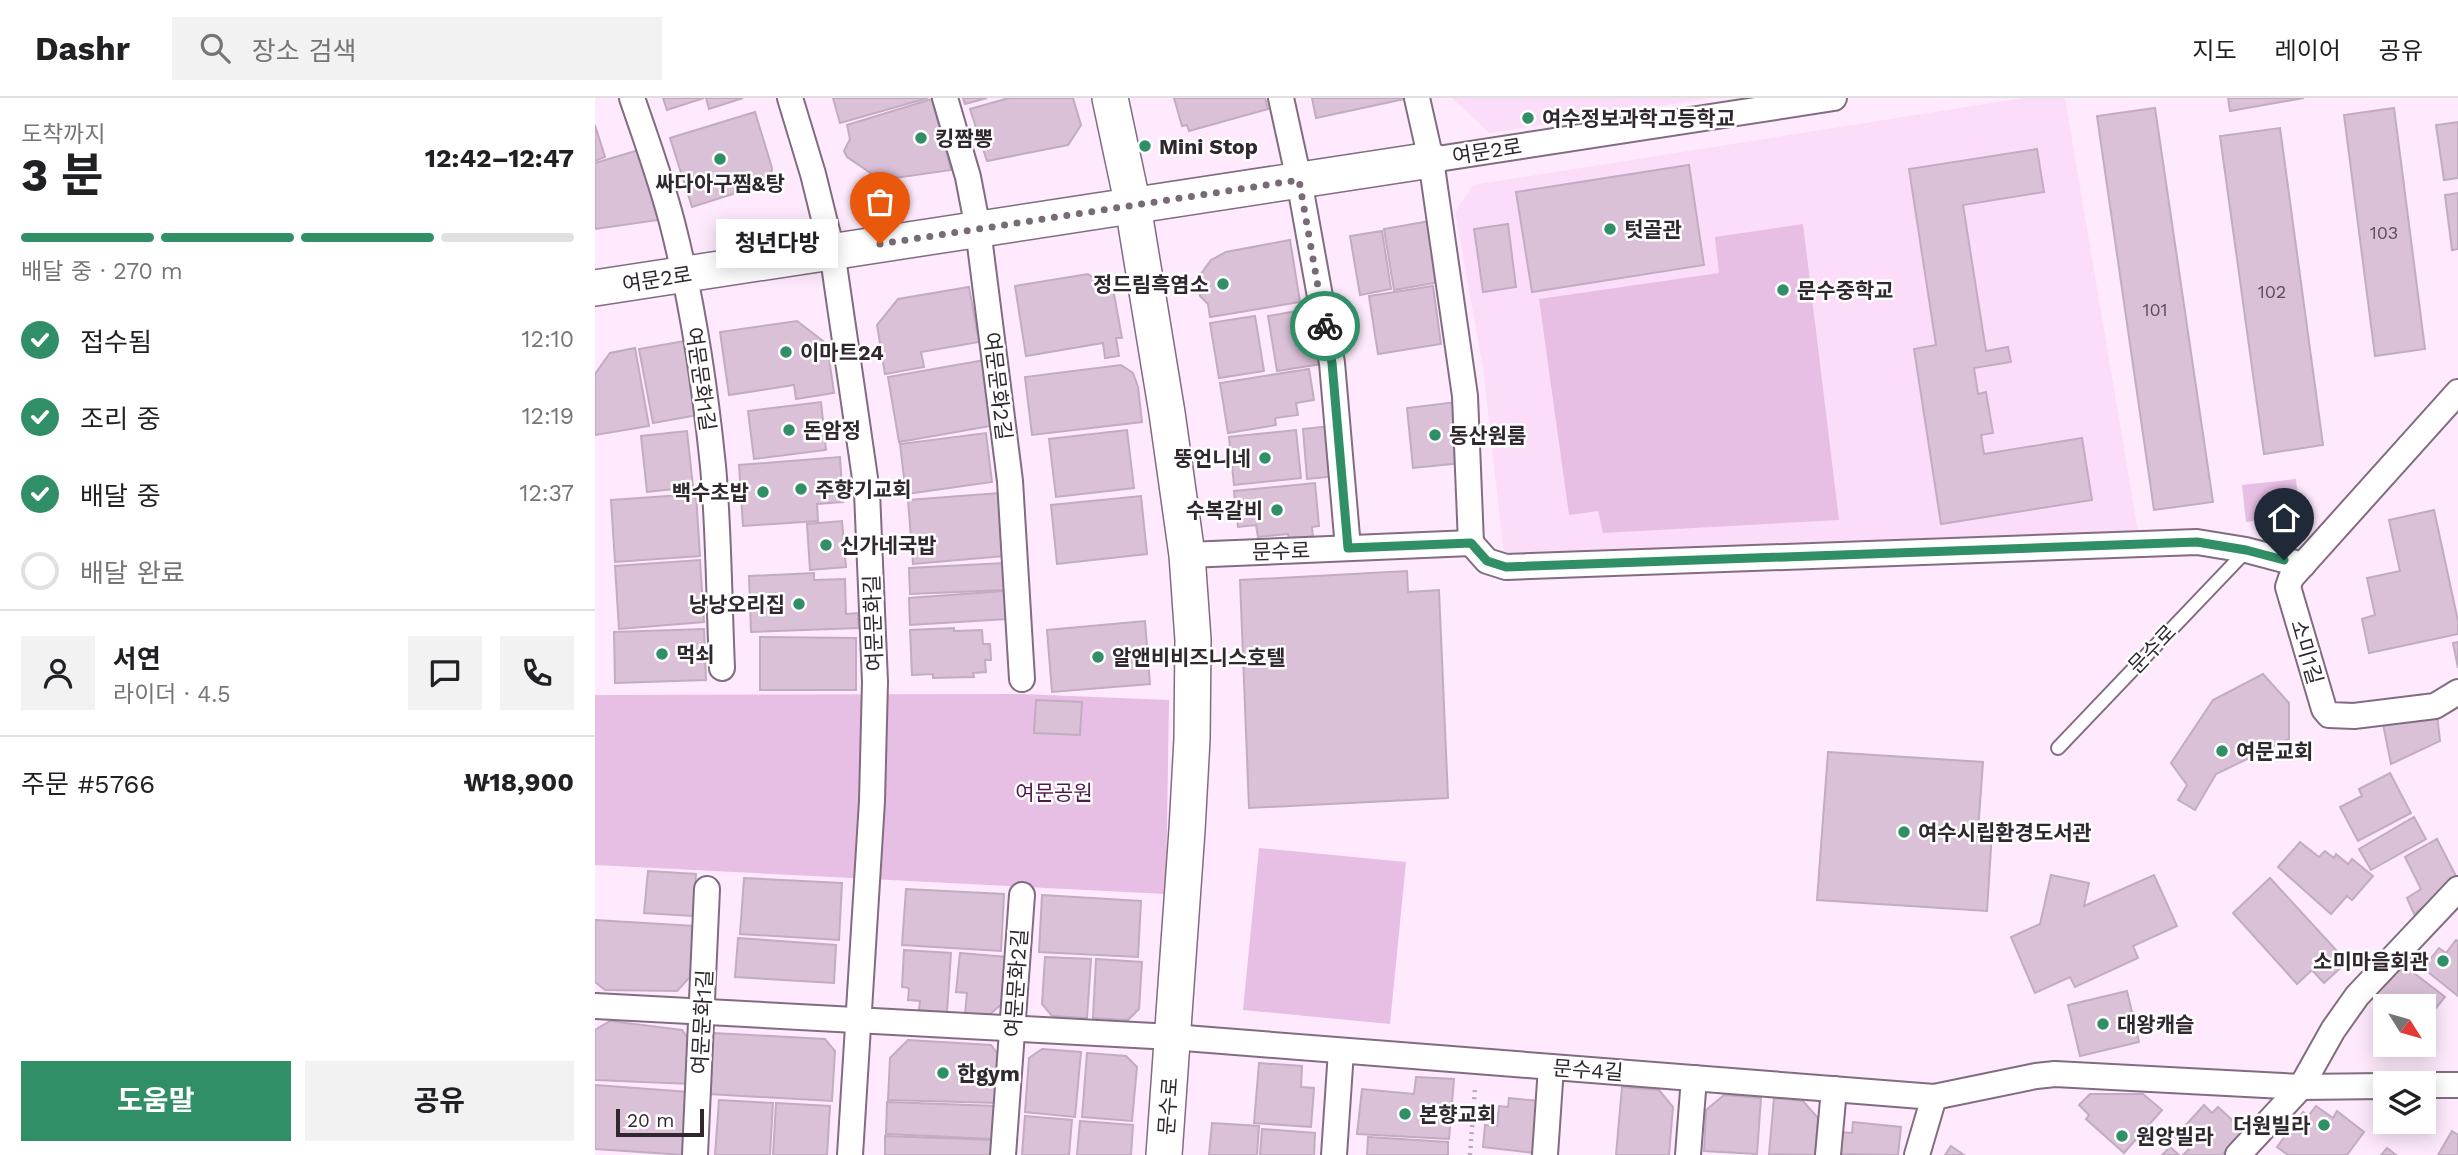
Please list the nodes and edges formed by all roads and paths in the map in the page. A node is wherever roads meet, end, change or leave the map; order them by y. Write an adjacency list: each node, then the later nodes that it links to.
1 (632, 98): 13 (street, 여문문화1길)
2 (790, 98): 12 (street, 여문문화길)
3 (945, 98): 11 (street, 여문문화2길)
4 (1111, 98): 10 (street, 문수로)
5 (1281, 98): 9 (street)
6 (1417, 98): 8 (street)
7 (1834, 98): 8 (street, 여문2로)
8 (1431, 160): 9 (street, 여문2로); 16 (street, 여문2로)
9 (1299, 180): 10 (street, 여문2로); 17 (street)
10 (1133, 206): 11 (street, 여문2로); 19 (street, 문수로)
11 (978, 229): 12 (street, 여문2로); 22 (street, 여문문화2길)
12 (832, 251): 13 (street, 여문2로); 30 (street, 여문문화길)
13 (685, 274): 14 (street, 여문2로); 21 (street, 여문문화1길)
14 (595, 288)
15 (2458, 392): 20 (street, 소미1길)
16 (1471, 543): 17 (street, 문수로); 18 (street)
17 (1348, 548): 19 (street, 문수로)
18 (2246, 550): 20 (street); 24 (lane, 문수로)
19 (1187, 555): 32 (street, 문수로)
20 (2303, 565): 23 (street, 소미1길)
21 (722, 668)
22 (1022, 679)
23 (2458, 692)
24 (2058, 748)
25 (707, 889): 29 (street, 여문문화1길)
26 (2458, 889): 40 (street)
27 (1022, 895): 31 (street, 여문문화2길)
28 (595, 1006): 29 (street, 문수4길)
29 (703, 1012): 30 (street, 문수4길); 43 (street, 여문문화1길)
30 (860, 1020): 31 (street, 문수4길); 44 (street, 여문문화길)
31 (1012, 1029): 32 (street, 문수4길); 45 (street, 여문문화2길)
32 (1172, 1037): 33 (street, 문수4길); 46 (street, 문수로)
33 (1341, 1051): 34 (street, 문수4길); 47 (street)
34 (1477, 1061): 35 (street, 문수4길); 48 (path)
35 (1551, 1067): 36 (street, 문수4길); 49 (street)
36 (1694, 1078): 41 (street, 문수4길); 50 (street)
37 (2458, 1085): 39 (street)
38 (2373, 1086): 40 (street, 문수4길)
39 (2436, 1086)
40 (2301, 1087): 42 (street, 문수4길); 53 (street)
41 (1834, 1089): 42 (street, 문수4길); 51 (street)
42 (1934, 1097): 52 (street)
43 (695, 1155)
44 (850, 1155)
45 (1003, 1155)
46 (1164, 1155)
47 (1334, 1155)
48 (1469, 1155)
49 (1545, 1155)
50 (1688, 1155)
51 (1828, 1155)
52 (1917, 1155)
53 (2238, 1155)

